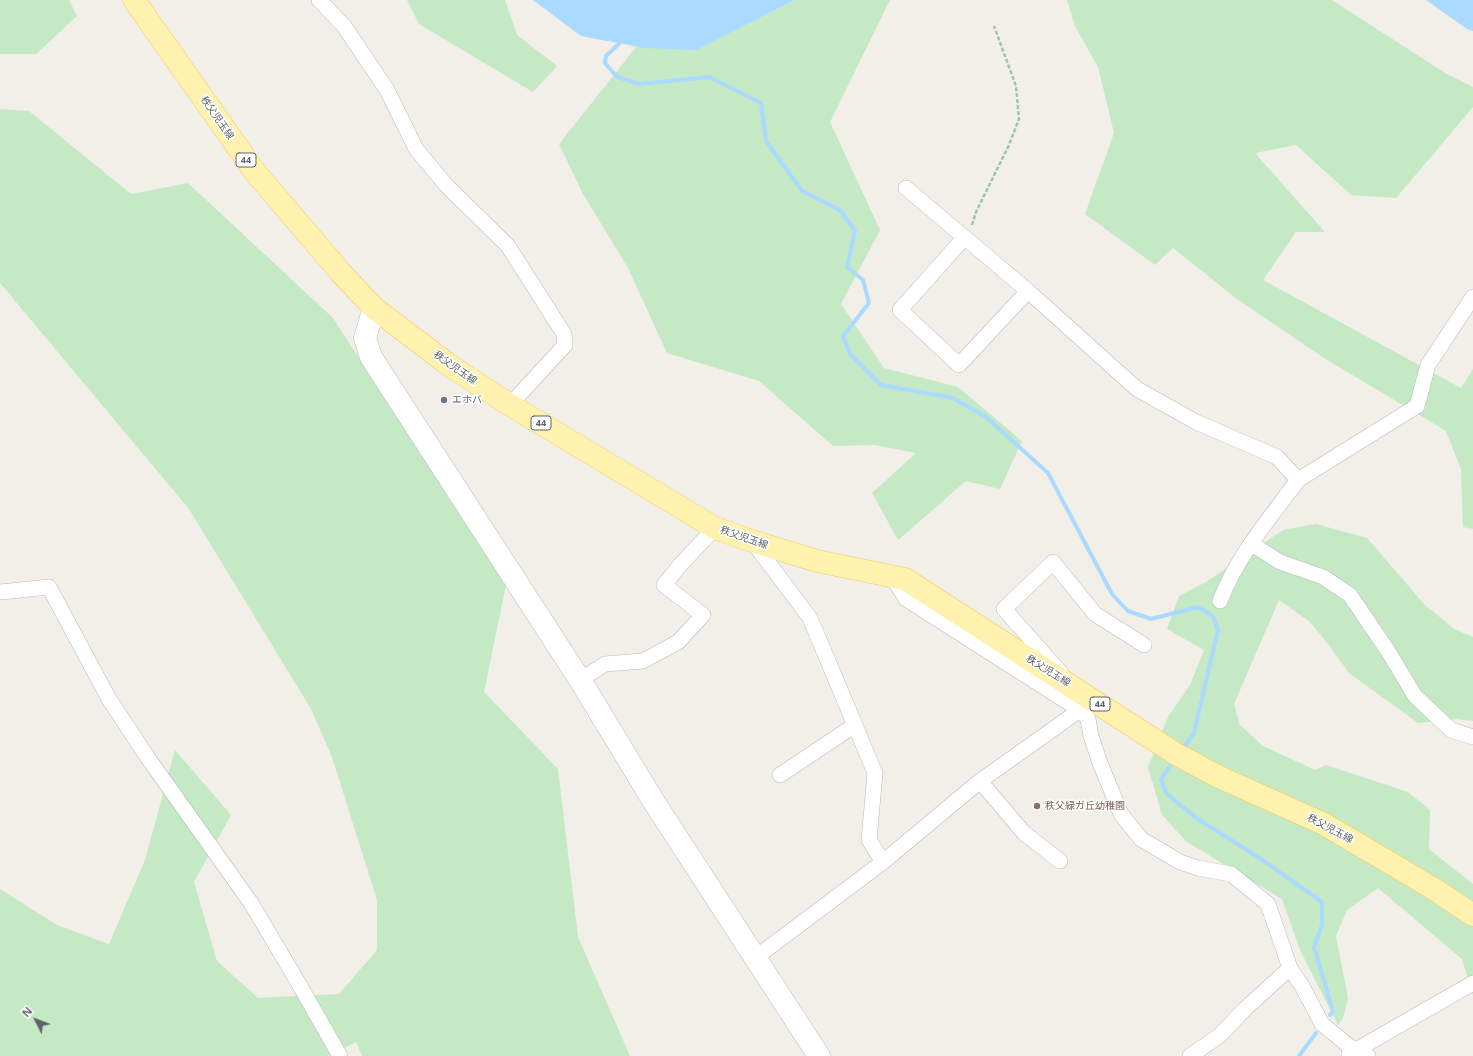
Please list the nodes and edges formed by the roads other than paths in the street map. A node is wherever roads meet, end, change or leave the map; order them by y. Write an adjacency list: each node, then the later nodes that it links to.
1 (134, 0): 7 (main road, 秩父児玉線 / 44)
2 (320, 0): 8 (street)
3 (906, 188): 4 (street)
4 (964, 238): 5 (street); 5 (street)
5 (1028, 291): 9 (street)
6 (1473, 297): 9 (street)
7 (374, 308): 8 (main road, 秩父児玉線 / 44); 17 (street)
8 (510, 405): 10 (main road, 秩父児玉線 / 44)
9 (1298, 480): 12 (street)
10 (715, 528): 11 (main road, 秩父児玉線 / 44); 17 (street)
11 (752, 541): 13 (main road, 秩父児玉線 / 44); 20 (street)
12 (1252, 544): 15 (street); 21 (street)
13 (892, 576): 18 (main road, 秩父児玉線 / 44); 19 (street)
14 (0, 592): 31 (street)
15 (1220, 601)
16 (1144, 645): 18 (street)
17 (580, 680): 27 (street)
18 (1074, 687): 26 (main road, 秩父児玉線 / 44)
19 (1080, 710): 23 (street); 28 (street)
20 (855, 725): 22 (street); 25 (street)
21 (1473, 736)
22 (780, 775)
23 (980, 781): 24 (street); 25 (street)
24 (1060, 861)
25 (883, 862): 27 (street)
26 (1473, 916)
27 (755, 958): 32 (street)
28 (1290, 968): 30 (street); 33 (street)
29 (1473, 983): 30 (street)
30 (1356, 1054)
31 (340, 1056)
32 (819, 1056)
33 (1190, 1056)

